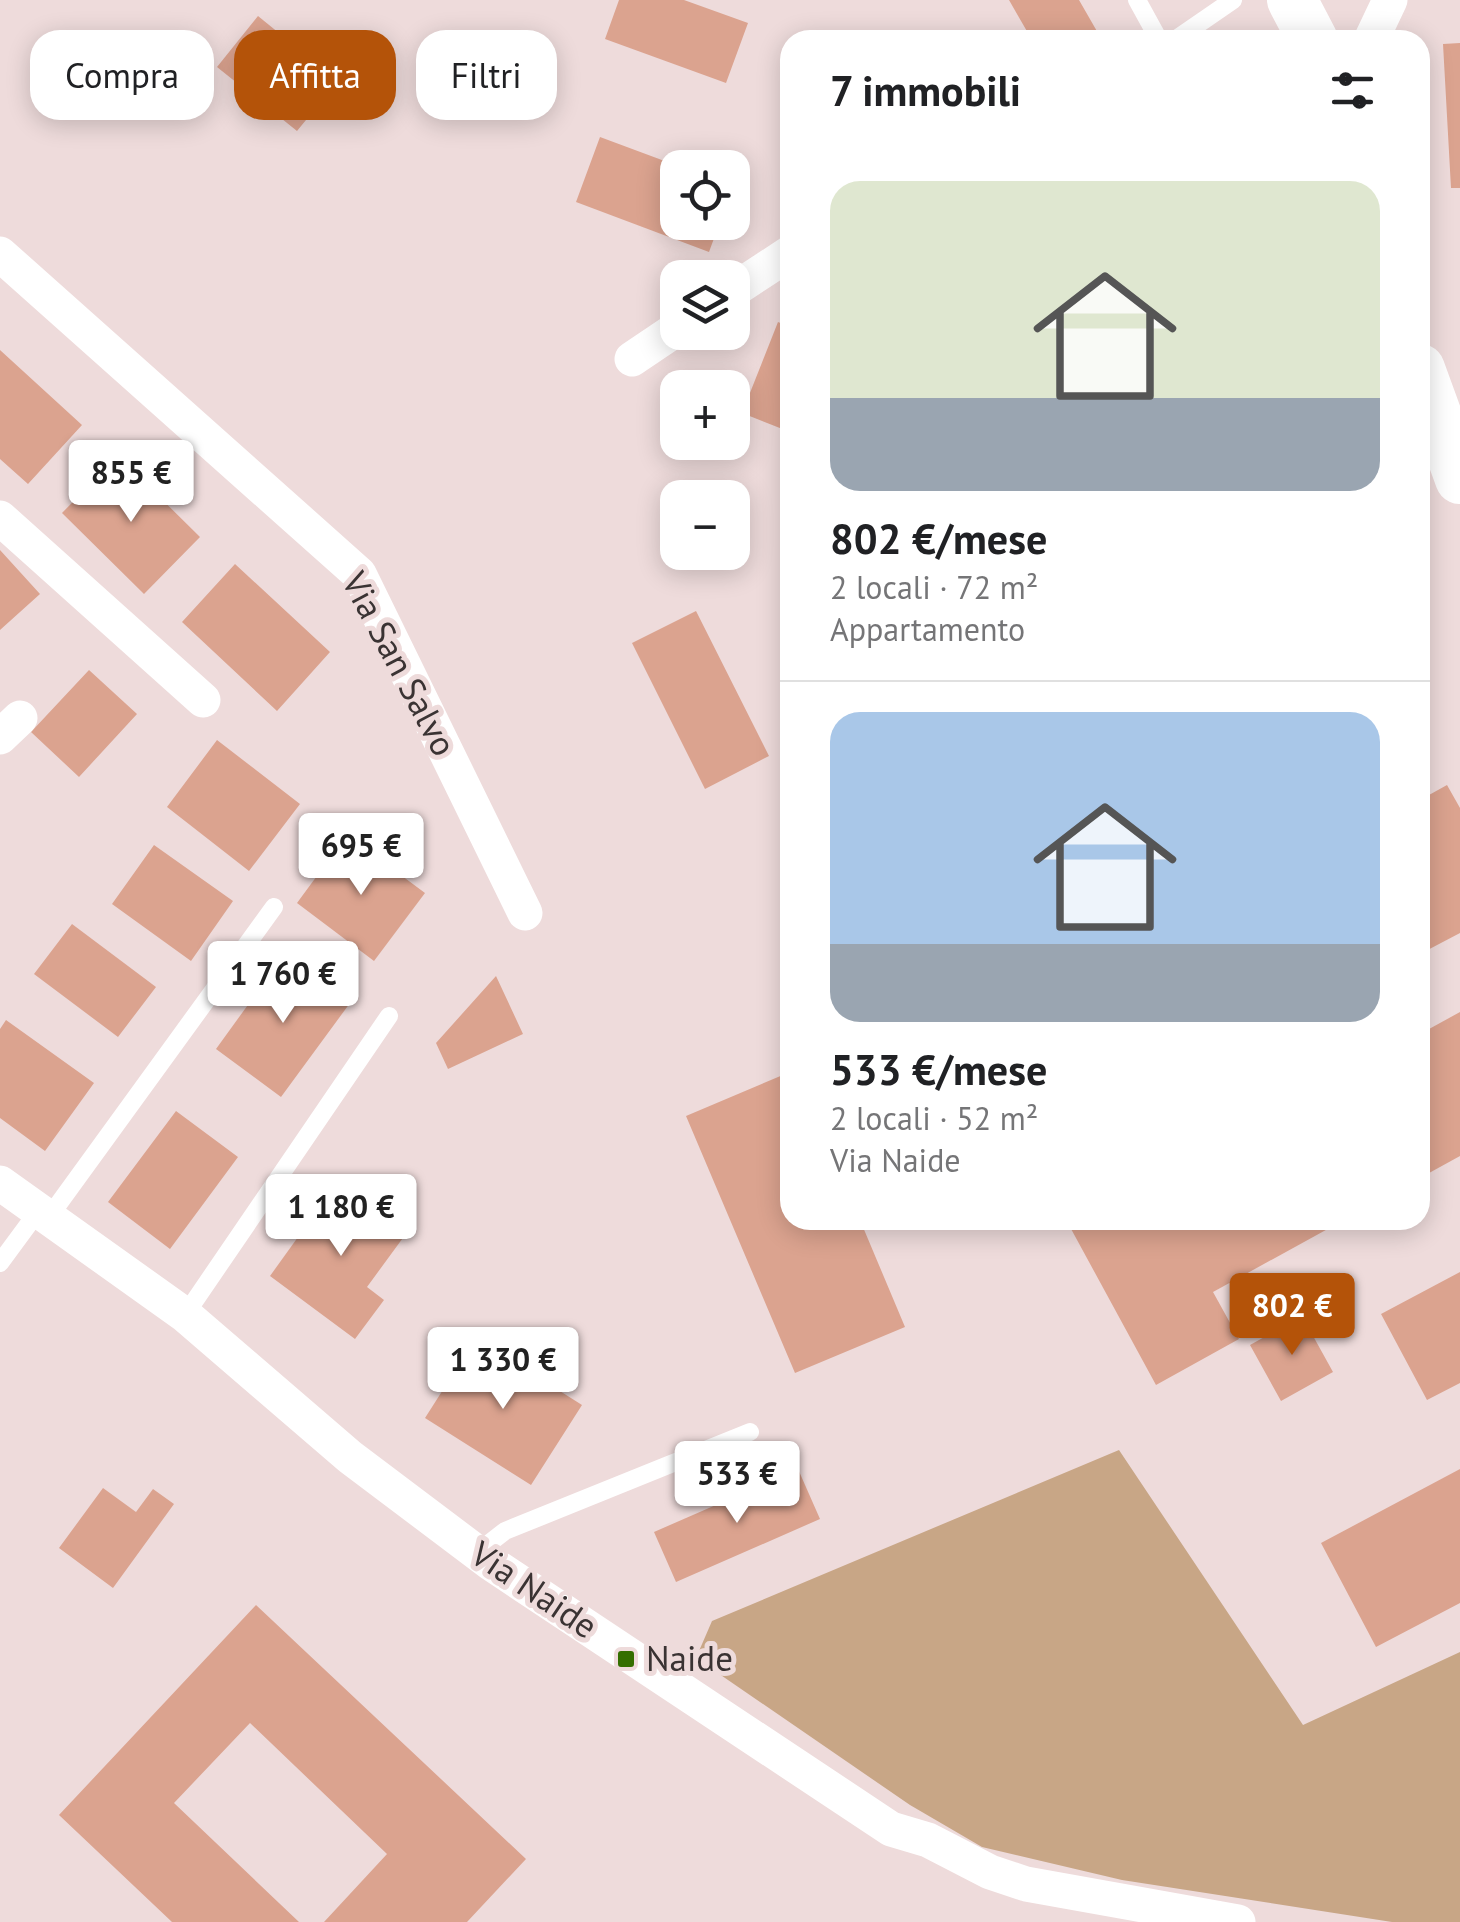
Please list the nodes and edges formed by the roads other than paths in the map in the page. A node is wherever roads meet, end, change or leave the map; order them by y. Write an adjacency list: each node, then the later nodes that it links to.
1 (1137, 0): 5 (lane)
2 (1232, 0): 6 (lane)
3 (1292, 0): 7 (street)
4 (1390, 0): 8 (street)
5 (1154, 30)
6 (1189, 30)
7 (1308, 30)
8 (1376, 30)
9 (0, 254): 20 (street, Via San Salvo)
10 (780, 260): 11 (street)
11 (750, 280)
12 (660, 340): 13 (street)
13 (632, 359)
14 (1430, 382): 15 (street)
15 (1449, 407): 16 (street)
16 (1460, 479)
17 (0, 518): 18 (street)
18 (203, 700)
19 (274, 907): 23 (lane)
20 (524, 913)
21 (389, 1016): 25 (lane)
22 (0, 1183): 23 (street, Via Naide)
23 (44, 1214): 24 (lane); 25 (street, Via Naide)
24 (0, 1264)
25 (185, 1316): 27 (street, Via Naide)
26 (750, 1432): 27 (lane)
27 (478, 1552): 28 (street, Via Naide)
28 (1071, 1907): 29 (street, Via Naide)
29 (1238, 1922)

